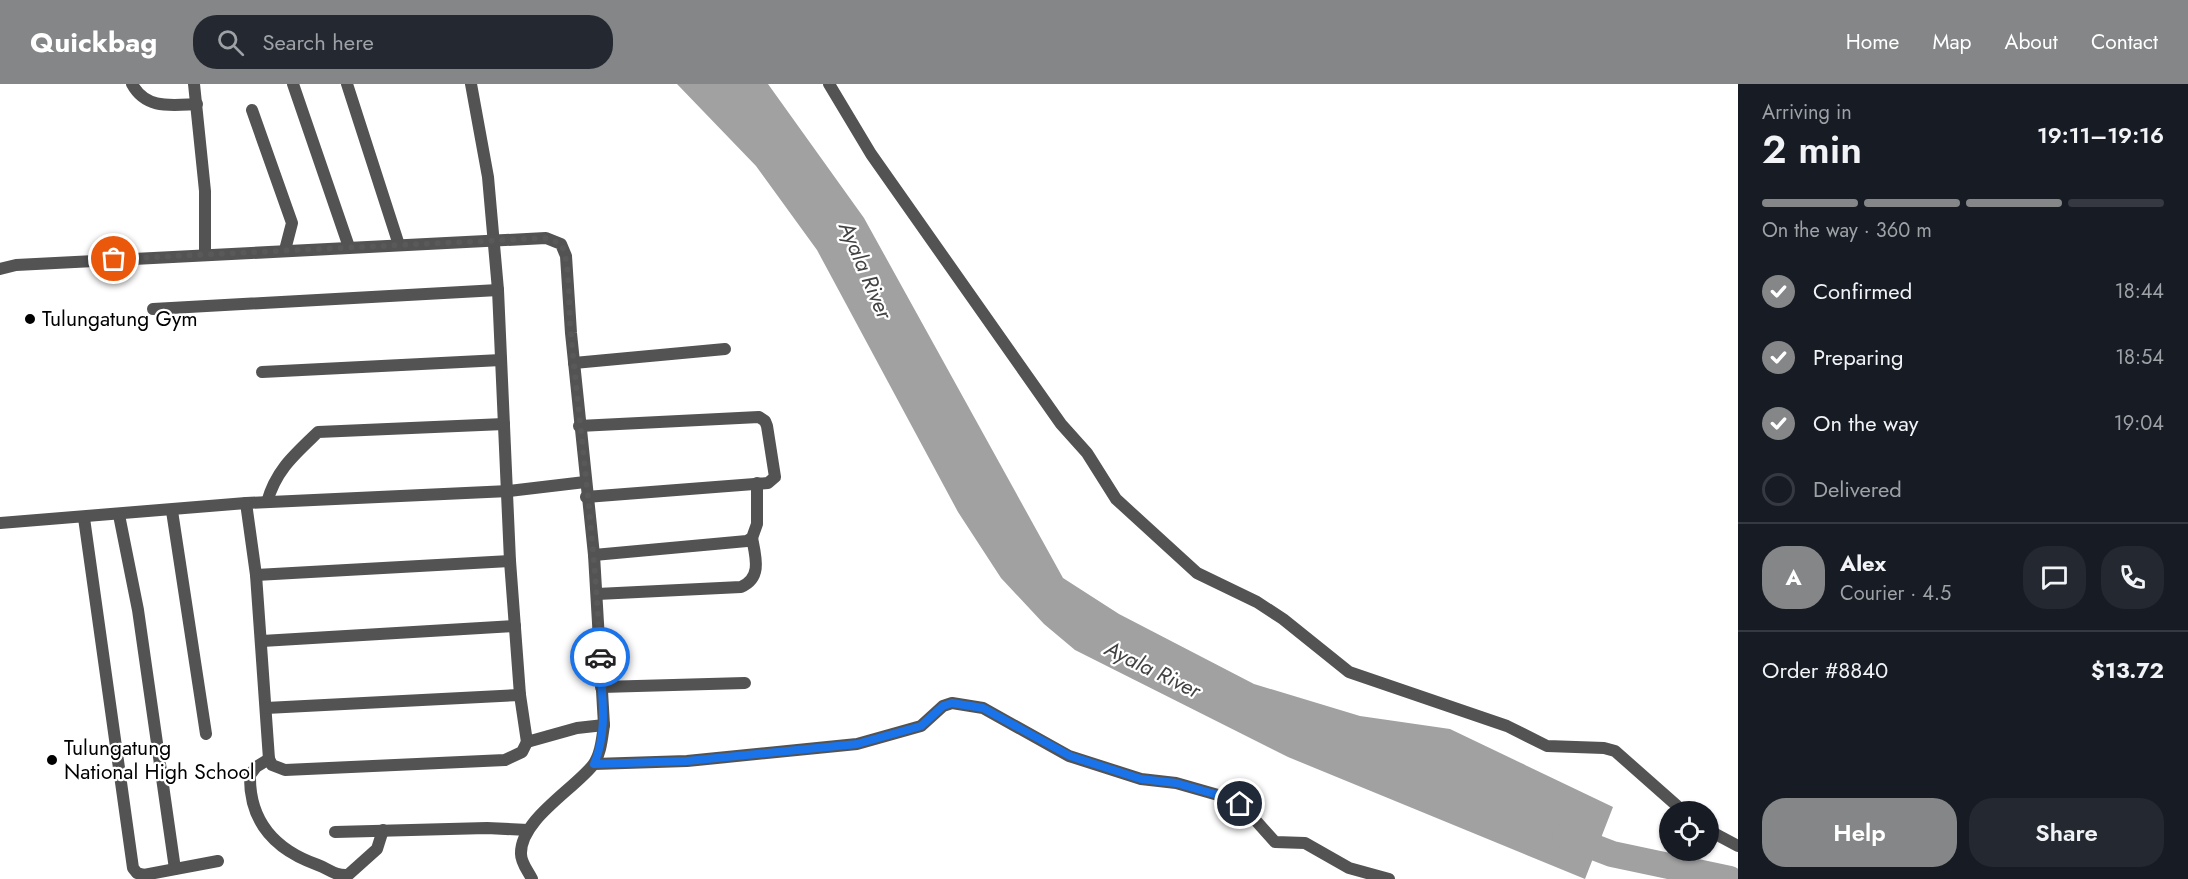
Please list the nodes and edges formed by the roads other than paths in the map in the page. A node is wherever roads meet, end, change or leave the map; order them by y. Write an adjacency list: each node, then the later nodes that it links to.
1 (132, 84): 7 (street)
2 (194, 84): 7 (street)
3 (293, 84): 11 (street)
4 (347, 84): 10 (street)
5 (471, 84): 9 (street)
6 (830, 84): 49 (street)
7 (197, 104): 13 (street)
8 (252, 110): 12 (street)
9 (493, 241): 10 (street); 15 (street); 19 (street)
10 (399, 245): 11 (street)
11 (349, 247): 12 (street)
12 (285, 250): 13 (street)
13 (205, 254): 14 (street)
14 (0, 269)
15 (498, 290): 16 (street); 18 (street)
16 (153, 309)
17 (724, 349): 19 (street)
18 (501, 360): 20 (street); 21 (street)
19 (574, 363): 22 (street)
20 (262, 372)
21 (504, 424): 25 (street); 27 (street)
22 (579, 426): 23 (street); 24 (street)
23 (585, 482): 25 (street); 26 (street)
24 (757, 483): 26 (street); 33 (street)
25 (508, 491): 27 (street); 35 (street)
26 (586, 497): 34 (street)
27 (267, 502): 28 (street)
28 (246, 503): 29 (street); 36 (street)
29 (172, 511): 30 (street); 45 (street)
30 (119, 515): 31 (street); 56 (street)
31 (84, 518): 32 (street); 56 (street)
32 (0, 523)
33 (752, 538): 34 (street); 37 (street)
34 (594, 555): 37 (street)
35 (510, 561): 36 (street); 38 (street)
36 (256, 575): 39 (street)
37 (597, 594): 41 (street)
38 (515, 626): 39 (street); 42 (street)
39 (262, 641): 43 (street)
40 (746, 683): 41 (street)
41 (601, 687): 44 (street)
42 (520, 695): 43 (street); 46 (street)
43 (266, 708): 47 (street)
44 (604, 725): 46 (street); 48 (street)
45 (206, 734)
46 (527, 742): 47 (street)
47 (269, 759): 50 (street)
48 (594, 764): 51 (street); 58 (street)
49 (1671, 801)
50 (383, 830): 51 (street); 52 (street)
51 (528, 830): 57 (street)
52 (335, 832)
53 (1719, 836): 54 (street)
54 (1738, 846)
55 (218, 861): 56 (street)
56 (175, 869)
57 (532, 879)
58 (1389, 879)

